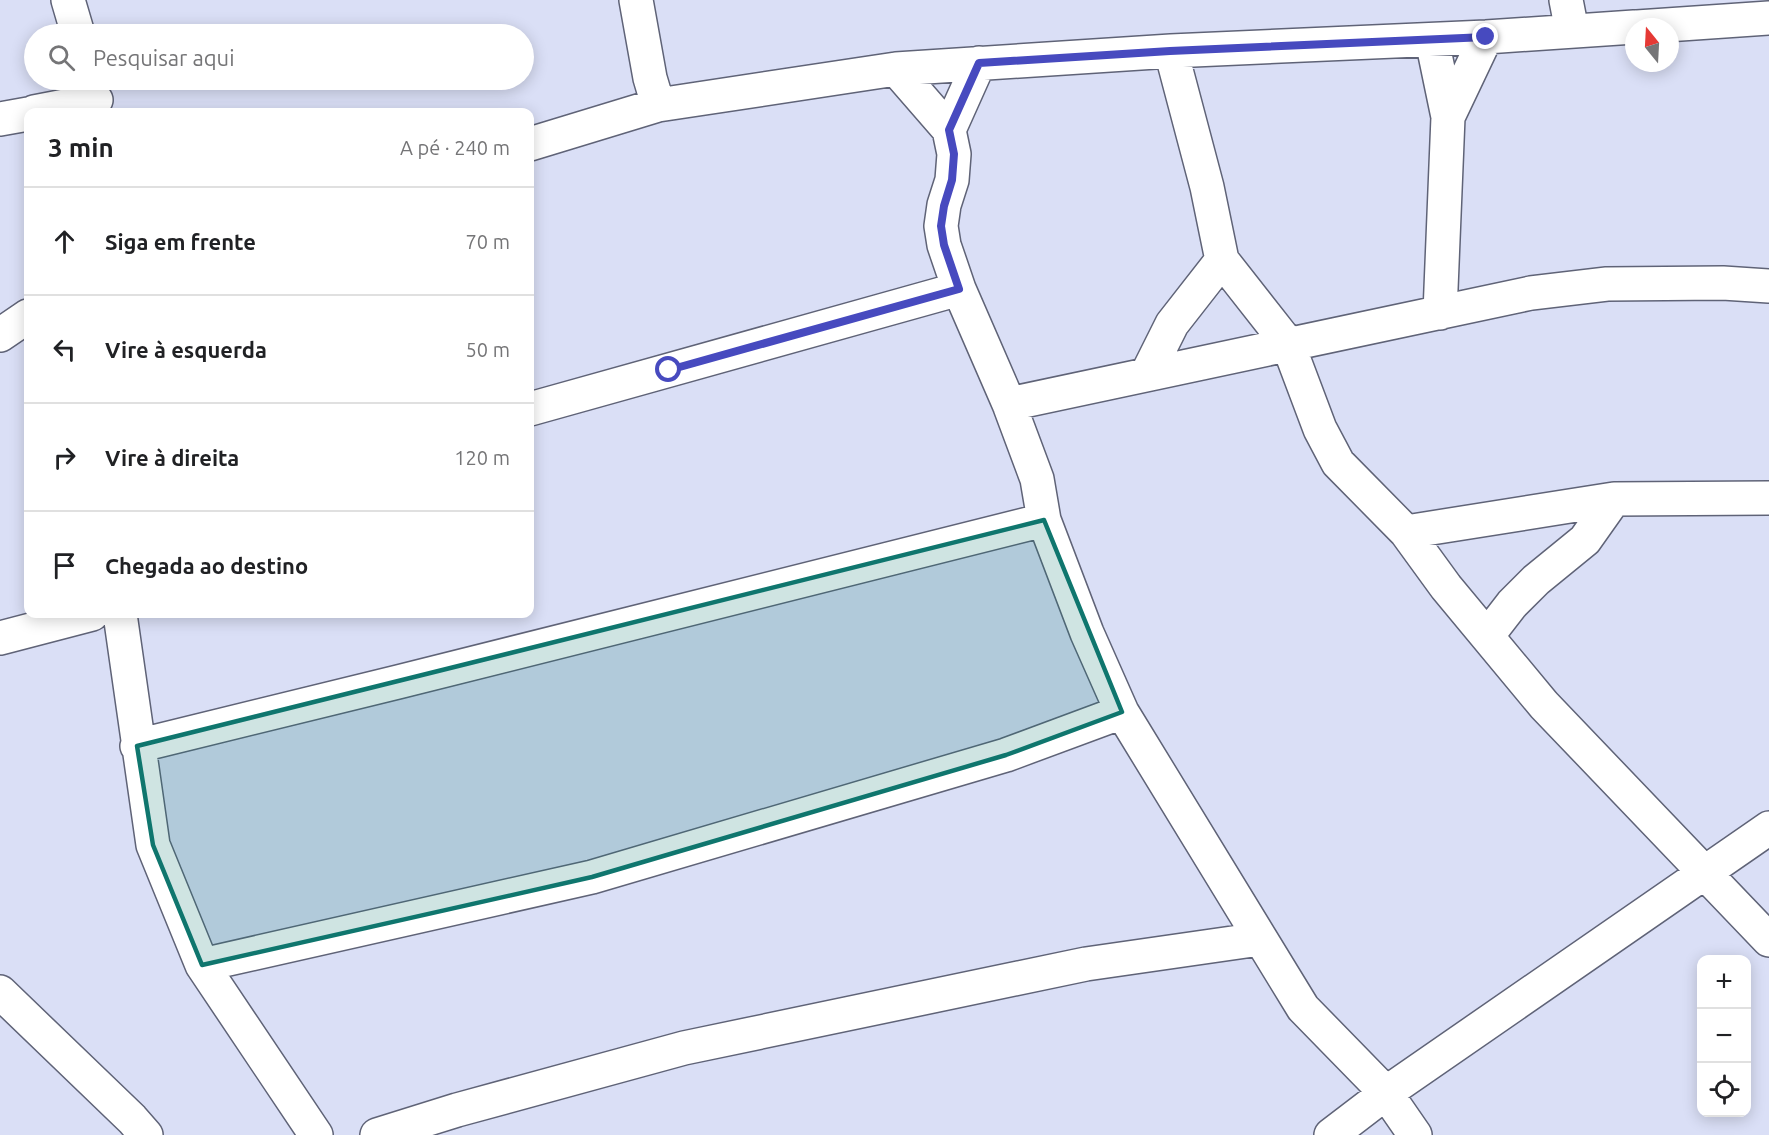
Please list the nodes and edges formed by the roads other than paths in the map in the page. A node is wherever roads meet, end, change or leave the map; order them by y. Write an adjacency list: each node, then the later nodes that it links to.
1 (68, 0): 5 (street)
2 (636, 0): 14 (street)
3 (1569, 16): 7 (street); 8 (street)
4 (1769, 18): 6 (street)
5 (75, 24)
6 (1679, 24)
7 (1625, 25)
8 (1486, 37): 9 (street); 17 (street)
9 (1432, 40): 10 (street); 17 (street)
10 (1170, 51): 11 (street); 21 (street)
11 (979, 63): 12 (street); 19 (street)
12 (896, 69): 14 (street); 19 (street)
13 (96, 97): 15 (street)
14 (658, 105): 20 (street)
15 (50, 108)
16 (24, 115): 18 (street)
17 (1448, 117): 24 (street)
18 (0, 119)
19 (949, 130): 23 (street)
20 (534, 143)
21 (1222, 260): 27 (street); 28 (street)
22 (1769, 286): 24 (street)
23 (959, 289): 29 (street); 30 (street)
24 (1440, 313): 27 (street)
25 (24, 319): 26 (street)
26 (0, 335)
27 (1288, 344): 28 (street); 34 (street)
28 (1146, 374): 29 (street)
29 (1009, 404): 33 (street)
30 (534, 408)
31 (1769, 498): 32 (street)
32 (1614, 499): 34 (street); 37 (street)
33 (1044, 520): 39 (street); 40 (street)
34 (1406, 532): 37 (street)
35 (77, 618): 38 (street)
36 (121, 618): 40 (street)
37 (1488, 635): 42 (street)
38 (0, 638)
39 (1122, 712): 43 (street); 45 (street)
40 (137, 746): 45 (street)
41 (1769, 828): 42 (street)
42 (1703, 872): 44 (street); 47 (street)
43 (1260, 939): 47 (street); 50 (street)
44 (1769, 940)
45 (202, 965): 49 (street)
46 (0, 992): 48 (street)
47 (1386, 1093): 51 (street); 52 (street)
48 (146, 1135)
49 (316, 1135)
50 (378, 1135)
51 (1331, 1135)
52 (1415, 1135)

